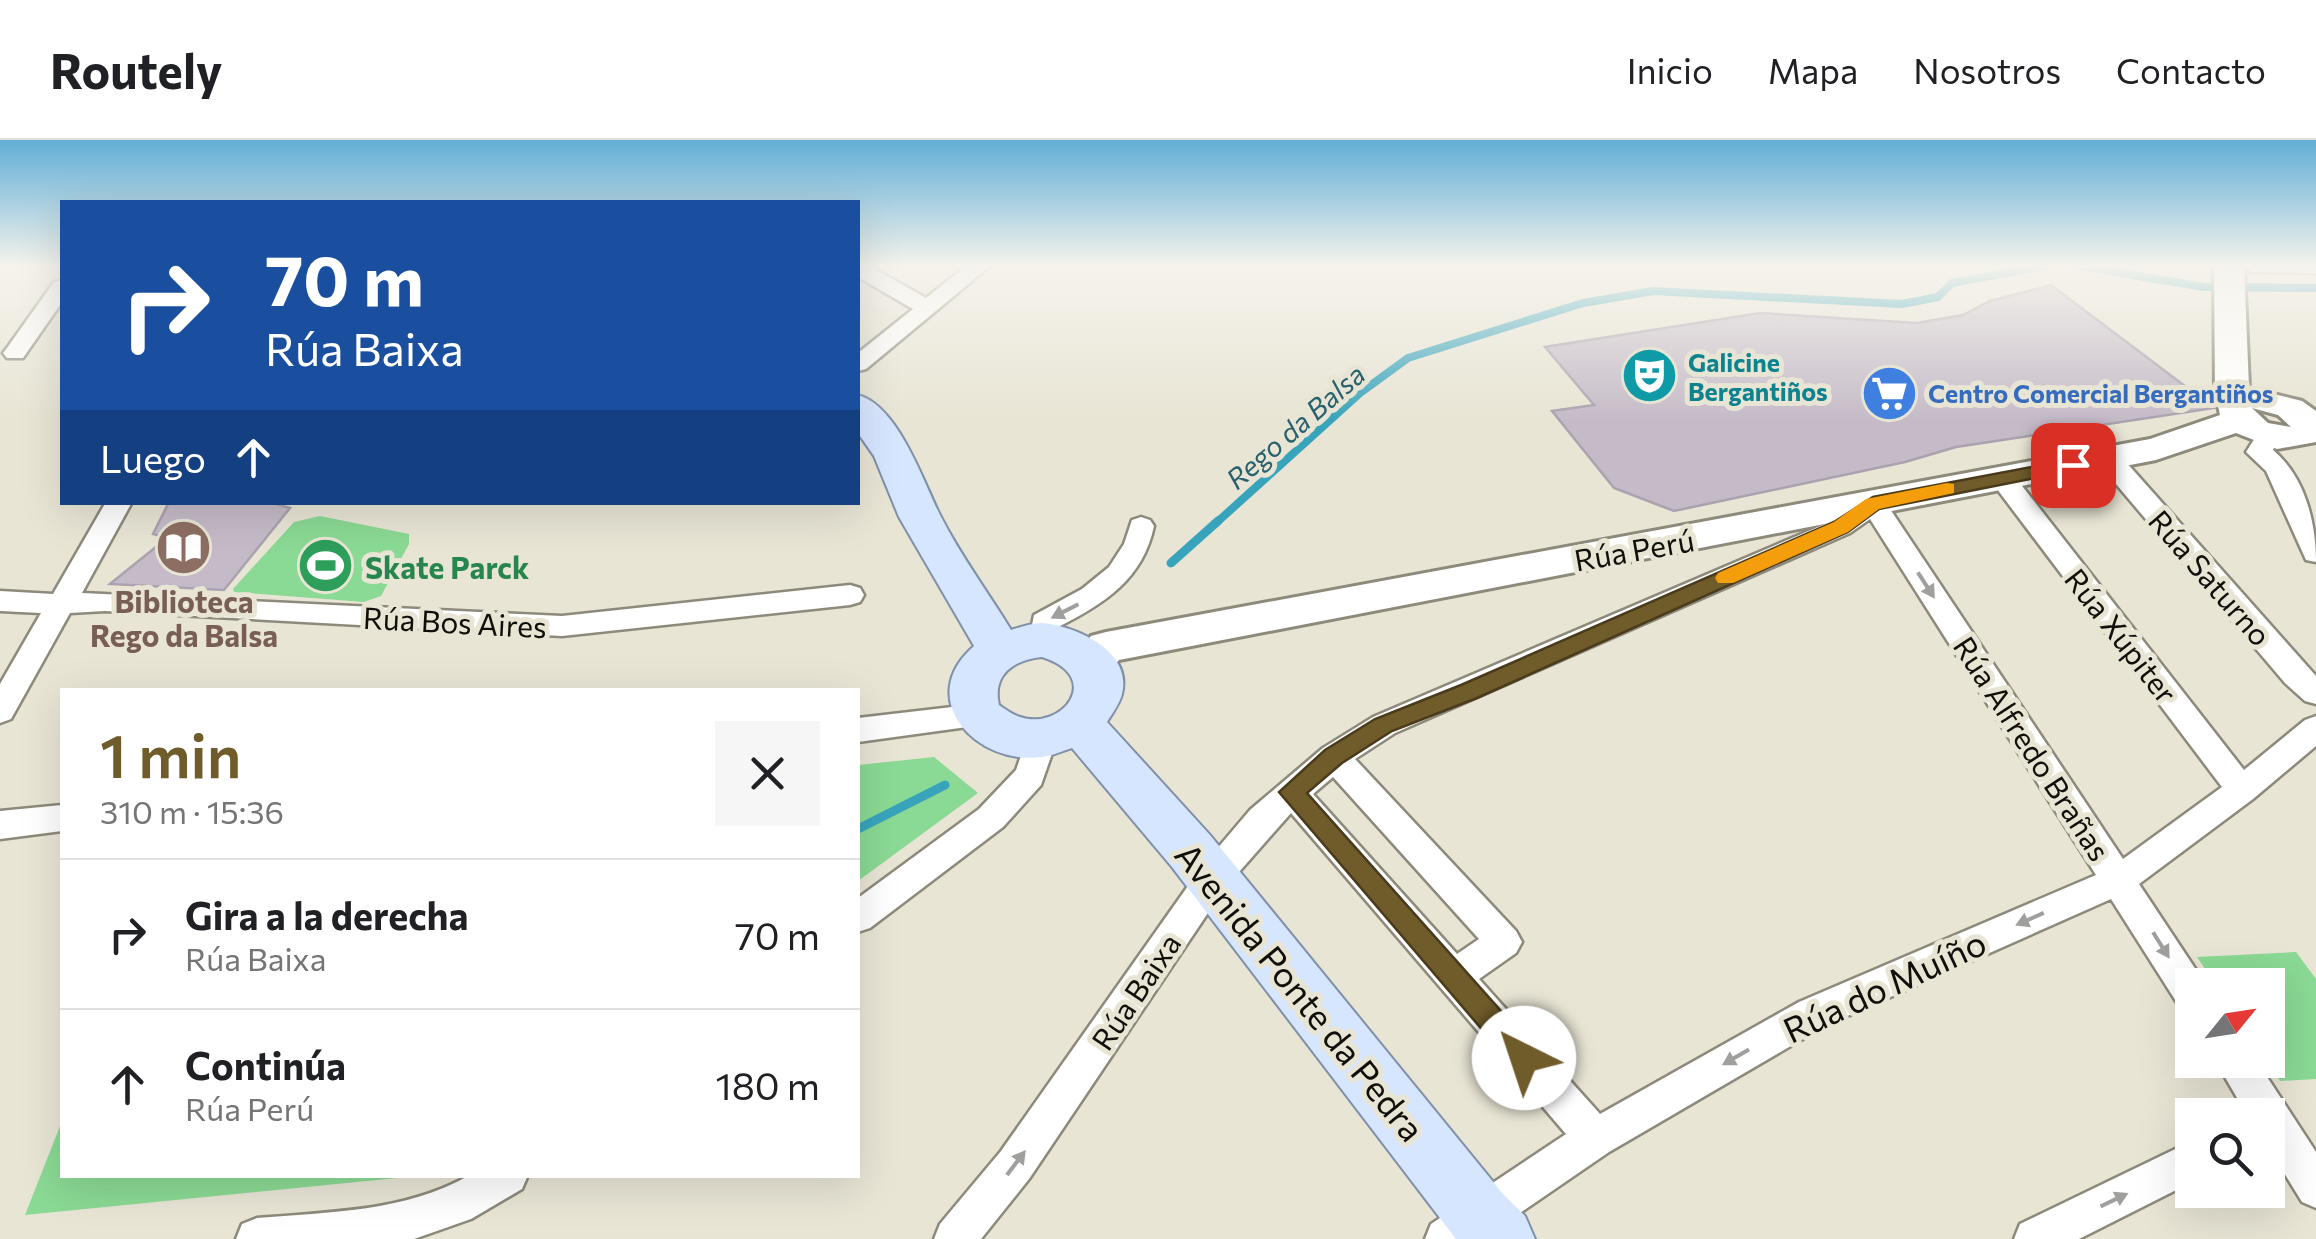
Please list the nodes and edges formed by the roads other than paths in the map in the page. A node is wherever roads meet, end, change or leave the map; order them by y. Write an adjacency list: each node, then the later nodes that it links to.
1 (41, 317): 4 (street)
2 (916, 317): 5 (street)
3 (2241, 317): 7 (street)
4 (16, 353)
5 (860, 362)
6 (860, 410): 19 (main road)
7 (2260, 425): 8 (street, Rúa Perú); 14 (street)
8 (2108, 458): 9 (street, Rúa Perú); 21 (street, Rúa Saturno)
9 (2003, 478): 10 (street, Rúa Perú); 28 (street, Rúa Xúpiter)
10 (1873, 503): 13 (street, Rúa Perú); 15 (street, Rúa Baixa); 33 (street, Rúa Alfredo Brañas, one-way to 33)
11 (118, 505): 18 (street)
12 (1141, 526): 19 (street, one-way to 19)
13 (1729, 531): 15 (street); 20 (street, Rúa Perú)
14 (2316, 553)
15 (1754, 566): 27 (street, Rúa Baixa)
16 (850, 595): 18 (street, Rúa Bos Aires)
17 (0, 601): 18 (street, Rúa Bos Aires)
18 (60, 604): 22 (street)
19 (1021, 645): 20 (main road); 23 (main road)
20 (1093, 662): 25 (main road)
21 (2316, 693)
22 (0, 711)
23 (978, 716): 24 (street); 25 (main road)
24 (860, 730)
25 (1059, 733): 32 (main road, Avenida Ponte da Pedra); 34 (street)
26 (2314, 734): 28 (street, Rúa do Muíño)
27 (1334, 756): 29 (street, Rúa Baixa); 36 (street)
28 (2242, 790): 33 (street, Rúa do Muíño)
29 (1292, 792): 32 (street, Rúa Baixa); 36 (street)
30 (60, 818): 31 (street)
31 (0, 825)
32 (1212, 878): 42 (main road, Avenida Ponte da Pedra); 45 (street, Rúa Baixa, one-way to 32)
33 (2120, 880): 35 (street, Rúa Alfredo Brañas, one-way to 35); 37 (street, Rúa do Muíño, one-way to 37)
34 (860, 916)
35 (2176, 968)
36 (1454, 977): 37 (street)
37 (1595, 1138): 42 (street, Rúa do Muíño)
38 (2285, 1144): 41 (street)
39 (2175, 1169): 46 (street, one-way to 39)
40 (503, 1178): 43 (street)
41 (2316, 1188)
42 (1476, 1232)
43 (387, 1233): 44 (street)
44 (258, 1239)
45 (955, 1239)
46 (2035, 1239)

